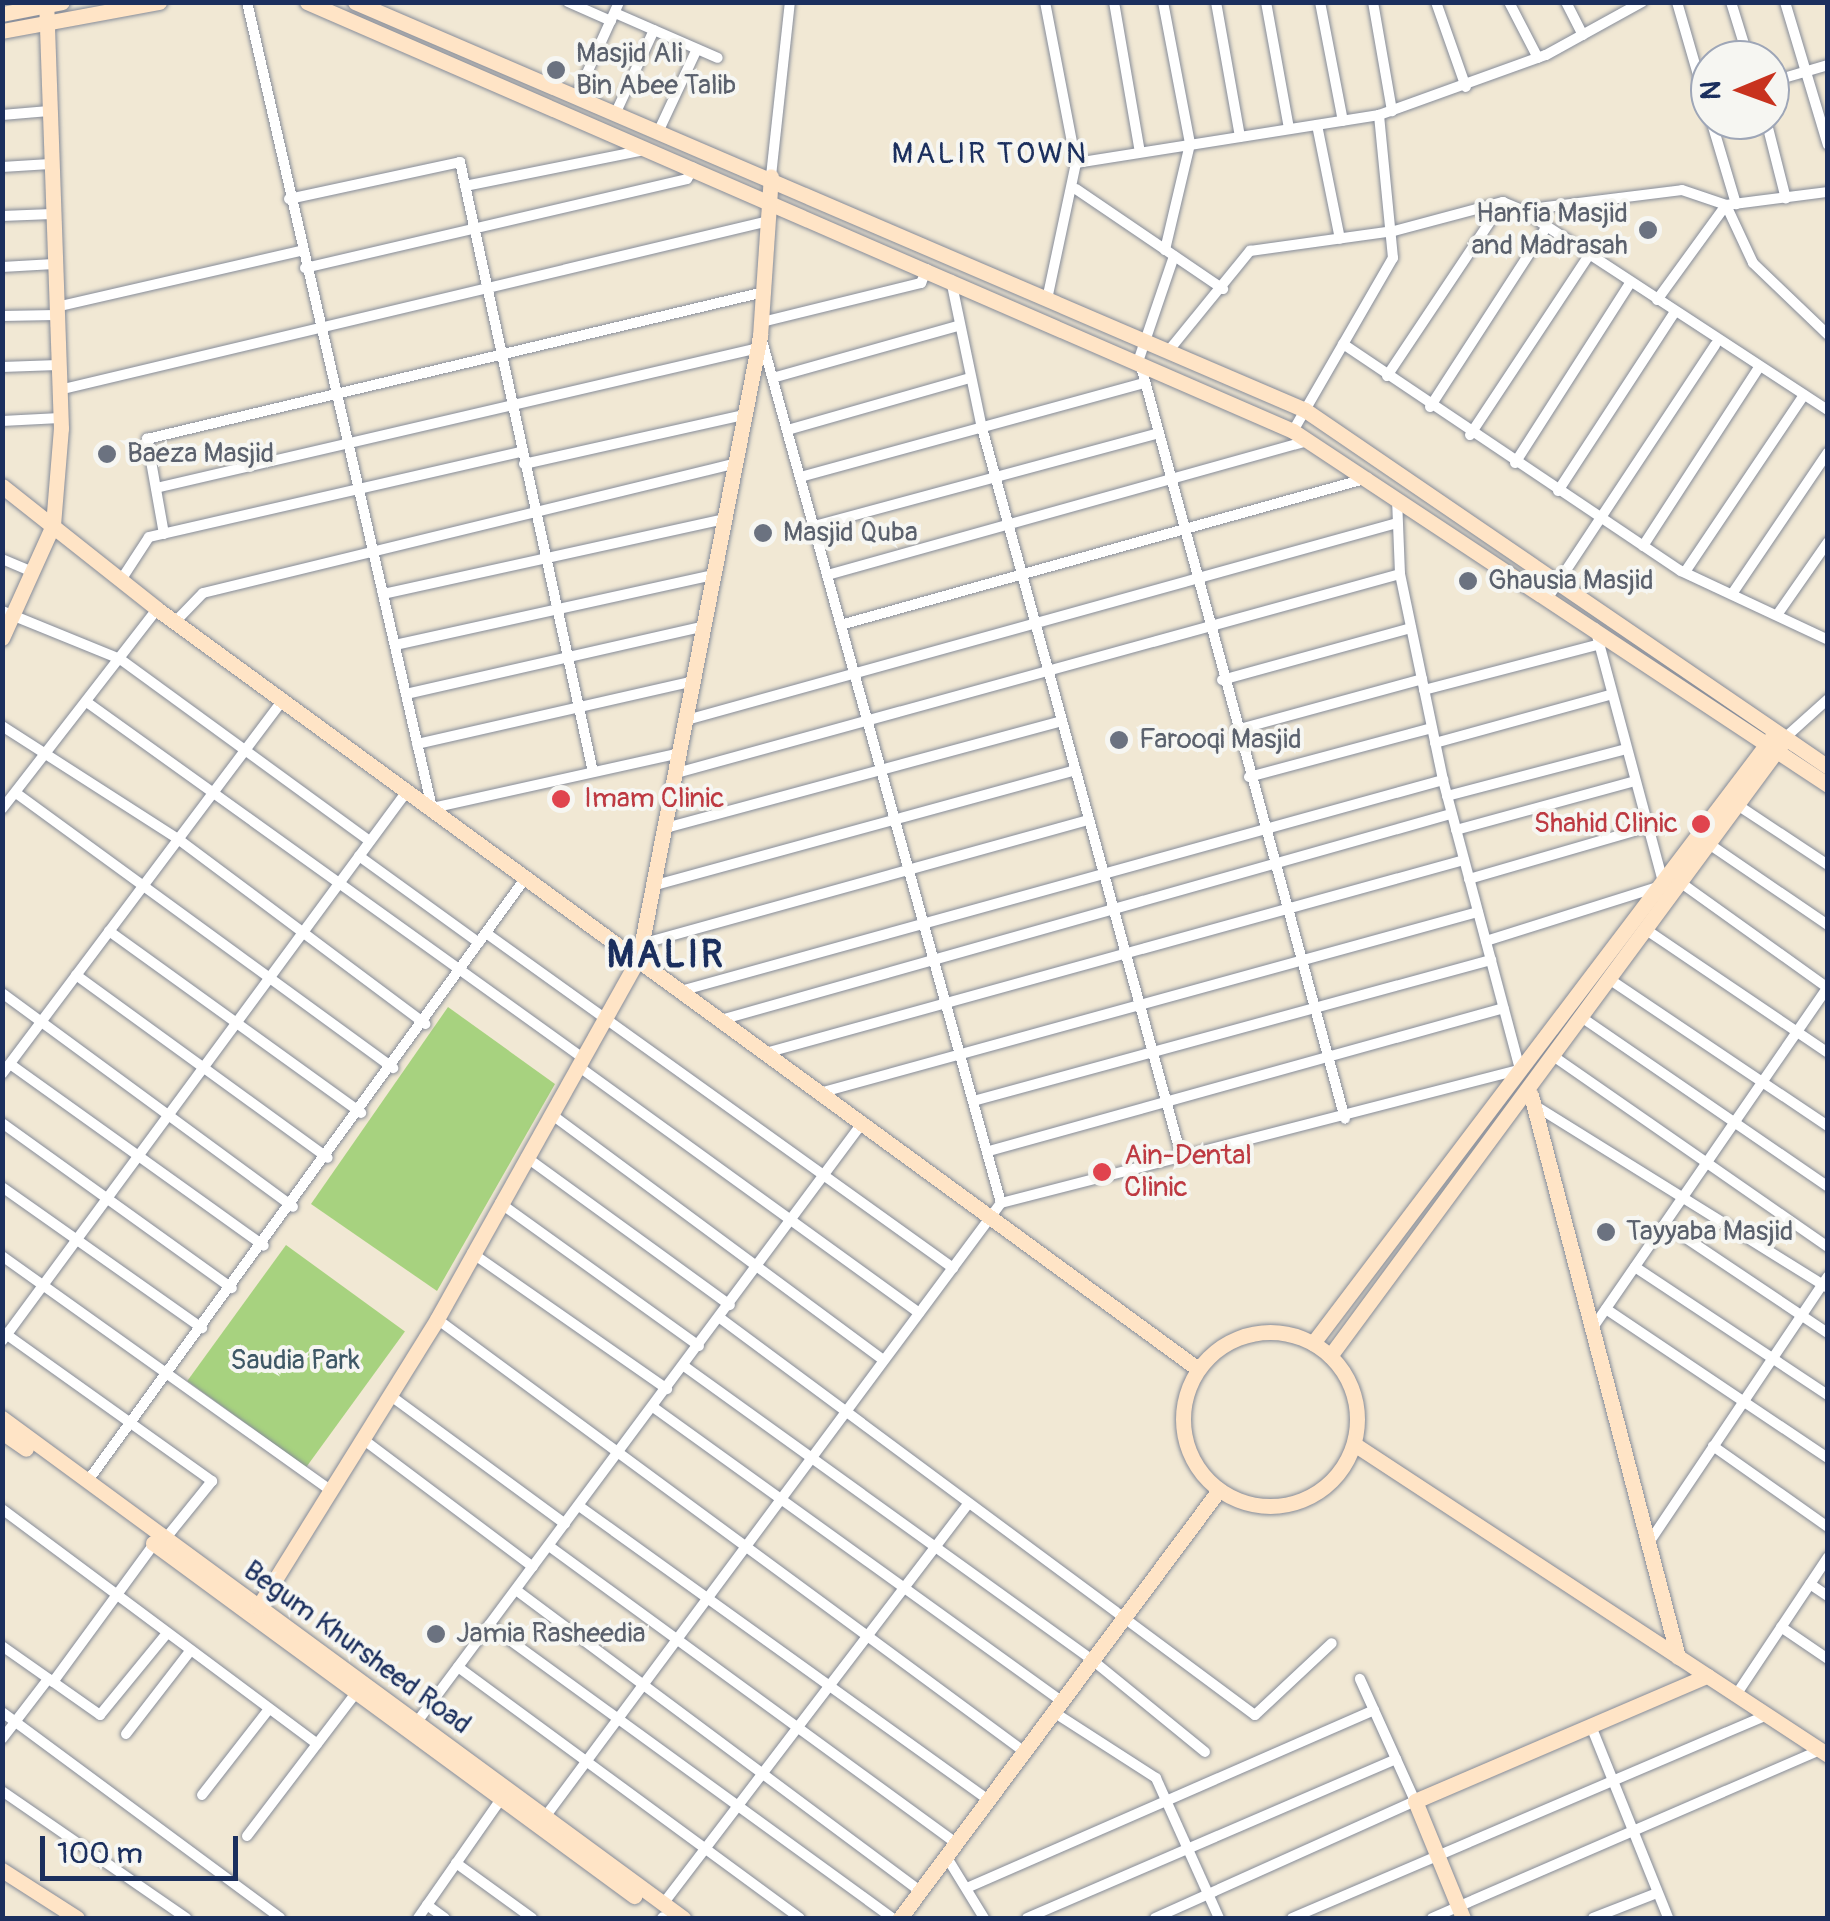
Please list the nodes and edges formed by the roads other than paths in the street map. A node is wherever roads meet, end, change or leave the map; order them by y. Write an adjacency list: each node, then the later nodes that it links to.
1 (159, 2): 22 (street)
2 (247, 2): 66 (street)
3 (307, 2): 34 (street)
4 (356, 2): 30 (street)
5 (568, 2): 24 (street)
6 (790, 2): 62 (street)
7 (1045, 2): 58 (street)
8 (1114, 2): 57 (street)
9 (1164, 2): 54 (street)
10 (1216, 2): 51 (street)
11 (1266, 2): 50 (street)
12 (1320, 2): 47 (street)
13 (1372, 2): 43 (street)
14 (1436, 2): 40 (street)
15 (1510, 2): 36 (street)
16 (1566, 2): 29 (street)
17 (1642, 2): 23 (street)
18 (1677, 2): 32 (street)
19 (1731, 2): 31 (street)
20 (1785, 2): 38 (street)
21 (51, 4): 25 (street); 26 (street)
22 (132, 5): 26 (street)
23 (1627, 6): 29 (street)
24 (615, 12): 27 (street); 41 (street)
25 (2, 14)
26 (46, 24): 28 (street); 44 (street)
27 (654, 30): 33 (street); 42 (street)
28 (2, 32)
29 (1582, 35): 36 (street)
30 (437, 37): 34 (street); 41 (street)
31 (1743, 40)
32 (1690, 46)
33 (697, 48): 35 (street); 49 (street)
34 (431, 55): 56 (street)
35 (718, 58)
36 (1538, 58): 40 (street)
37 (1828, 64): 38 (street)
38 (1806, 71): 39 (street); 55 (street)
39 (1790, 76)
40 (1466, 87): 43 (street)
41 (578, 94): 42 (street)
42 (617, 110): 49 (street)
43 (1392, 110): 46 (street)
44 (49, 111): 45 (street); 59 (street)
45 (2, 115)
46 (1379, 115): 47 (street); 76 (street)
47 (1342, 120): 48 (street)
48 (1317, 125): 50 (street); 78 (street)
49 (660, 128): 62 (street)
50 (1289, 129): 51 (street)
51 (1240, 137): 54 (street)
52 (1716, 140): 70 (street)
53 (1771, 140): 67 (street)
54 (1190, 144): 57 (street); 80 (street)
55 (1828, 145)
56 (654, 148): 60 (street); 63 (street)
57 (1140, 152): 58 (street)
58 (1076, 162): 64 (street)
59 (50, 164): 61 (street); 72 (street)
60 (694, 166): 68 (street); 75 (street)
61 (2, 167)
62 (770, 176): 68 (street); 91 (street)
63 (464, 186): 66 (street); 75 (street)
64 (1076, 189): 80 (street); 91 (street)
65 (1828, 192): 67 (street)
66 (289, 199): 79 (street)
67 (1786, 199): 70 (street)
68 (770, 201): 74 (street); 85 (street)
69 (1503, 202): 71 (street); 76 (street); 109 (street)
70 (1731, 204): 71 (street); 92 (street); 98 (street)
71 (1522, 210): 77 (street)
72 (52, 214): 73 (street); 82 (street)
73 (2, 216)
74 (769, 221): 88 (street); 90 (street)
75 (473, 228): 84 (street); 88 (street)
76 (1394, 231): 78 (street); 101 (street)
77 (1544, 231): 81 (street); 117 (street)
78 (1340, 239): 89 (street)
79 (301, 252): 84 (street); 93 (street)
80 (1170, 252): 89 (street); 100 (street)
81 (1588, 258): 87 (street); 127 (street)
82 (54, 264): 83 (street); 93 (street)
83 (2, 267)
84 (305, 268): 96 (street)
85 (927, 269): 86 (street); 99 (street)
86 (951, 278): 97 (street); 105 (street)
87 (1630, 283): 92 (street); 133 (street)
88 (485, 288): 96 (street); 104 (street)
89 (1223, 289): 103 (street)
90 (764, 292): 99 (street); 104 (street)
91 (1047, 299): 100 (street)
92 (1657, 300): 94 (street)
93 (56, 311): 95 (street); 106 (street)
94 (1674, 313): 102 (street); 141 (street)
95 (2, 316)
96 (318, 326): 113 (street); 114 (street)
97 (958, 326): 110 (street); 111 (street)
98 (1828, 334)
99 (760, 335): 110 (street); 116 (street); 120 (street)
100 (1141, 335): 103 (street); 105 (street)
101 (1343, 344): 109 (street); 118 (street)
102 (1715, 344): 108 (street); 146 (street)
103 (1170, 349): 118 (street)
104 (500, 354): 114 (street); 116 (street)
105 (1139, 359): 112 (street); 125 (street)
106 (58, 365): 107 (street); 113 (street)
107 (2, 367)
108 (1758, 369): 115 (street); 155 (street)
109 (1388, 376): 117 (street)
110 (776, 377): 124 (street)
111 (970, 378): 123 (street); 124 (street)
112 (1145, 383): 123 (street); 126 (street)
113 (59, 390): 121 (street)
114 (335, 394): 129 (street); 139 (street)
115 (1804, 395): 119 (street); 160 (street)
116 (511, 406): 129 (street); 131 (street)
117 (1430, 406): 127 (street)
118 (1306, 410): 125 (street); 166 (street)
119 (1828, 410)
120 (747, 414): 131 (street); 132 (street)
121 (60, 418): 122 (street); 150 (street)
122 (2, 421)
123 (982, 428): 134 (street); 135 (street)
124 (791, 430): 134 (street)
125 (1293, 431): 128 (street)
126 (1158, 433): 135 (street); 137 (street)
127 (1470, 435): 133 (street)
128 (1310, 440): 136 (street); 137 (street)
129 (347, 444): 139 (street); 140 (street)
130 (1828, 452): 169 (street)
131 (523, 458): 140 (street); 144 (street)
132 (737, 462): 144 (street); 147 (street)
133 (1515, 463): 141 (street)
134 (804, 476): 151 (street)
135 (995, 477): 149 (street); 151 (street)
136 (1371, 478): 142 (street); 152 (street)
137 (1170, 479): 149 (street); 152 (street)
138 (2, 486): 145 (street)
139 (156, 488): 153 (street)
140 (358, 490): 153 (street); 156 (street)
141 (1558, 491): 146 (street)
142 (1398, 496): 148 (street); 170 (street)
143 (2, 498): 145 (street)
144 (534, 510): 156 (street); 157 (street)
145 (36, 512): 150 (street)
146 (1598, 517): 155 (street); 166 (street)
147 (725, 518): 157 (street); 161 (street)
148 (1397, 523): 164 (street); 165 (street)
149 (1008, 524): 162 (street); 163 (street)
150 (52, 525): 159 (street); 167 (street)
151 (818, 525): 162 (street)
152 (1183, 528): 163 (street); 165 (street)
153 (164, 534): 167 (street)
154 (1828, 542): 174 (street)
155 (1643, 546): 160 (street)
156 (372, 549): 168 (street); 175 (street)
157 (545, 558): 168 (street); 172 (street)
158 (2, 560): 159 (street)
159 (32, 572): 173 (street)
160 (1685, 572): 169 (street)
161 (713, 574): 172 (street); 179 (street)
162 (831, 574): 177 (street)
163 (1020, 574): 176 (street); 177 (street)
164 (1400, 574): 180 (street); 181 (street)
165 (1195, 578): 176 (street); 180 (street)
166 (1560, 578): 170 (street); 205 (street)
167 (121, 580): 171 (street)
168 (383, 594): 184 (street)
169 (1732, 594): 174 (street)
170 (1549, 596): 178 (street)
171 (157, 609): 175 (street); 187 (street)
172 (556, 609): 184 (street); 186 (street)
173 (7, 614): 182 (street); 187 (street)
174 (1778, 615): 183 (street)
175 (175, 622): 196 (street)
176 (1034, 623): 188 (street); 189 (street)
177 (844, 624): 188 (street)
178 (1595, 625): 185 (street); 208 (street)
179 (702, 627): 186 (street); 191 (street)
180 (1208, 628): 189 (street); 190 (street)
181 (1411, 628): 190 (street); 192 (street)
182 (2, 638)
183 (1828, 640)
184 (394, 645): 193 (street)
185 (1597, 645): 192 (street); 194 (street)
186 (567, 658): 193 (street); 198 (street)
187 (120, 659): 197 (street); 209 (street)
188 (857, 671): 199 (street); 200 (street)
189 (1048, 676): 200 (street); 201 (street)
190 (1222, 680): 204 (street)
191 (691, 682): 198 (street); 199 (street)
192 (1423, 685): 203 (street); 204 (street)
193 (406, 694): 206 (street)
194 (1609, 695): 207 (street); 210 (street)
195 (1827, 698): 205 (street)
196 (283, 700): 209 (street); 222 (street)
197 (88, 703): 211 (street); 224 (street)
198 (578, 708): 206 (street); 216 (street)
199 (683, 721): 212 (street)
200 (872, 722): 214 (street); 217 (street)
201 (1061, 722): 214 (street); 215 (street)
202 (2, 726): 211 (street)
203 (1432, 728): 207 (street); 218 (street)
204 (1236, 730): 218 (street)
205 (1783, 731): 208 (street); 213 (street)
206 (418, 744): 227 (street)
207 (1435, 744): 219 (street)
208 (1772, 746): 221 (street); 226 (street); 251 (street)
209 (245, 750): 224 (street); 237 (street)
210 (1622, 750): 220 (street); 225 (street)
211 (52, 751): 223 (street); 236 (street)
212 (676, 754): 216 (street); 217 (street)
213 (1828, 767)
214 (885, 769): 230 (street); 234 (street)
215 (1075, 770): 230 (street); 231 (street)
216 (593, 772): 227 (street)
217 (672, 774): 234 (street)
218 (1249, 776): 232 (street)
219 (1442, 780): 225 (street); 232 (street)
220 (1632, 782): 233 (street); 235 (street)
221 (1828, 785)
222 (408, 790): 227 (street); 237 (street)
223 (16, 793): 228 (street); 249 (street)
224 (213, 793): 236 (street); 247 (street)
225 (1447, 796): 229 (street)
226 (1739, 806): 238 (street); 242 (street)
227 (432, 808): 245 (street)
228 (2, 809)
229 (1452, 814): 235 (street); 241 (street)
230 (900, 818): 243 (street); 250 (street)
231 (1090, 820): 243 (street); 244 (street)
232 (1263, 828): 241 (street); 244 (street)
233 (1645, 828): 246 (street); 251 (street)
234 (662, 829): 250 (street)
235 (1456, 830): 240 (street)
236 (178, 839): 249 (street); 259 (street)
237 (370, 841): 239 (street)
238 (1712, 846): 248 (street); 256 (street)
239 (359, 856): 247 (street); 260 (street)
240 (1464, 860): 246 (street); 253 (street)
241 (1273, 862): 252 (street); 253 (street)
242 (1828, 865)
243 (914, 868): 255 (street); 262 (street)
244 (1104, 872): 252 (street); 255 (street)
245 (527, 876): 260 (street); 262 (street)
246 (1469, 879): 254 (street)
247 (339, 883): 259 (street); 267 (street)
248 (1684, 885): 257 (street); 271 (street)
249 (143, 886): 258 (street); 269 (street)
250 (652, 886): 262 (street)
251 (1664, 886): 261 (street); 295 (street)
252 (1114, 906): 263 (street); 264 (street)
253 (1286, 911): 264 (street); 266 (street)
254 (1478, 912): 261 (street); 266 (street)
255 (929, 921): 263 (street); 272 (street)
256 (1828, 924)
257 (1648, 931): 270 (street); 284 (street)
258 (109, 932): 268 (street); 282 (street)
259 (302, 933): 269 (street); 283 (street)
260 (483, 938): 267 (street); 280 (street)
261 (1486, 941): 265 (street)
262 (640, 951): 272 (street); 280 (street)
263 (938, 954): 274 (street); 279 (street)
264 (1127, 954): 274 (street); 275 (street)
265 (1491, 960): 276 (street); 277 (street)
266 (1300, 961): 275 (street); 277 (street)
267 (461, 970): 283 (street); 291 (street)
268 (76, 975): 281 (street); 294 (street)
269 (270, 978): 282 (street); 292 (street)
270 (1612, 981): 278 (street); 296 (street)
271 (1827, 988): 284 (street)
272 (684, 990): 279 (street)
273 (2, 994): 281 (street)
274 (952, 1003): 285 (street); 288 (street)
275 (1140, 1005): 287 (street); 288 (street)
276 (1504, 1008): 289 (street); 295 (street)
277 (1313, 1010): 287 (street); 289 (street)
278 (1584, 1019): 290 (street); 307 (street)
279 (724, 1020): 285 (street)
280 (603, 1021): 291 (street); 315 (street)
281 (40, 1023): 293 (street); 302 (street)
282 (237, 1024): 294 (street); 301 (street)
283 (425, 1024): 292 (street)
284 (1794, 1030): 286 (street); 296 (street)
285 (769, 1052): 297 (street)
286 (1828, 1053)
287 (1154, 1054): 298 (street); 300 (street)
288 (966, 1055): 297 (street); 298 (street)
289 (1327, 1057): 300 (street); 304 (street)
290 (1556, 1058): 295 (street); 314 (street)
291 (580, 1062): 303 (street); 323 (street)
292 (393, 1068): 301 (street)
293 (6, 1069): 311 (street)
294 (205, 1069): 302 (street); 312 (street)
295 (1529, 1073): 299 (street); 304 (street); 346 (street)
296 (1760, 1081): 307 (street); 308 (street)
297 (823, 1092): 305 (street)
298 (977, 1100): 309 (street)
299 (1532, 1100): 318 (street); 342 (street); 348 (street)
300 (1166, 1102): 309 (street); 313 (street)
301 (360, 1113): 312 (street)
302 (172, 1114): 311 (street); 321 (street)
303 (551, 1114): 310 (street); 330 (street)
304 (1345, 1119): 313 (street)
305 (864, 1122): 315 (street); 322 (street)
306 (2, 1123): 319 (street)
307 (1732, 1124): 314 (street); 317 (street)
308 (1828, 1126)
309 (989, 1151): 322 (street)
310 (526, 1157): 320 (street); 336 (street)
311 (140, 1158): 319 (street); 326 (street)
312 (328, 1158): 321 (street)
313 (1182, 1158): 322 (street)
314 (1703, 1168): 318 (street); 327 (street)
315 (823, 1176): 323 (street); 331 (street)
316 (2, 1187): 325 (street)
317 (1828, 1188)
318 (1684, 1196): 324 (street); 333 (street)
319 (109, 1199): 325 (street); 335 (street)
320 (500, 1203): 328 (street); 347 (street)
321 (293, 1206): 326 (street)
322 (997, 1210): 331 (street); 352 (street)
323 (792, 1220): 330 (street); 338 (street)
324 (1664, 1224): 332 (street); 339 (street)
325 (78, 1240): 334 (street); 343 (street)
326 (264, 1246): 335 (street)
327 (1828, 1247)
328 (472, 1253): 341 (street); 354 (street)
329 (2, 1256): 334 (street)
330 (758, 1267): 336 (street); 350 (street)
331 (953, 1268): 338 (street)
332 (1635, 1268): 337 (street); 349 (street)
333 (1826, 1283): 339 (street)
334 (43, 1286): 345 (street); 353 (street)
335 (232, 1288): 343 (street)
336 (730, 1305): 340 (street)
337 (1606, 1309): 342 (street); 357 (street)
338 (919, 1313): 350 (street)
339 (1802, 1315): 344 (street); 349 (street)
340 (720, 1318): 347 (street); 359 (street)
341 (437, 1319): 356 (street); 366 (street)
342 (1594, 1326): 379 (street)
343 (202, 1328): 353 (street)
344 (1828, 1333)
345 (4, 1336): 361 (street)
346 (1312, 1343): 348 (street); 352 (street)
347 (699, 1346): 351 (street)
348 (1330, 1356): 364 (street)
349 (1773, 1357): 355 (street); 357 (street)
350 (883, 1360): 359 (street)
351 (684, 1366): 354 (street); 367 (street)
352 (1198, 1369): 370 (street)
353 (166, 1376): 361 (street); 371 (street)
354 (667, 1389): 358 (street)
355 (1828, 1395)
356 (391, 1396): 363 (street); 376 (street)
357 (1742, 1401): 365 (street); 368 (street)
358 (653, 1408): 366 (street); 372 (street)
359 (844, 1412): 367 (street); 373 (street)
360 (2, 1418): 369 (street, Begum Khursheed Road)
361 (131, 1423): 369 (street); 378 (street)
362 (2, 1432): 378 (street, Begum Khursheed Road)
363 (364, 1440): 371 (street); 384 (street)
364 (1354, 1444): 370 (street); 401 (street)
365 (1713, 1446): 377 (street); 379 (street)
366 (619, 1454): 374 (street); 380 (street)
367 (810, 1457): 372 (street); 382 (street)
368 (1828, 1458)
369 (87, 1482): 378 (street, Begum Khursheed Road)
370 (1219, 1490): 392 (street)
371 (333, 1492): 391 (street)
372 (780, 1498): 380 (street); 386 (street)
373 (968, 1504): 382 (street); 392 (street)
374 (579, 1506): 376 (street); 390 (street)
375 (2, 1510): 388 (street)
376 (565, 1524): 381 (street)
377 (1828, 1526)
378 (159, 1541): 388 (street); 391 (street, Begum Khursheed Road); 410 (street, Begum Khursheed Road)
379 (1650, 1541): 401 (street)
380 (745, 1545): 390 (street); 396 (street)
381 (549, 1546): 384 (street); 397 (street)
382 (936, 1547): 386 (street); 402 (street)
383 (1828, 1557): 385 (street)
384 (533, 1567): 387 (street)
385 (1810, 1584): 389 (street); 394 (street)
386 (904, 1588): 396 (street); 412 (street)
387 (516, 1590): 393 (street); 409 (street)
388 (116, 1594): 395 (street); 407 (street)
389 (1828, 1596)
390 (706, 1598): 397 (street); 408 (street)
391 (258, 1607): 417 (street, Begum Khursheed Road)
392 (1122, 1618): 398 (street); 402 (street)
393 (490, 1625): 404 (street); 418 (street)
394 (1781, 1627): 403 (street); 411 (street)
395 (168, 1633): 400 (street); 407 (street)
396 (866, 1638): 408 (street); 426 (street)
397 (677, 1639): 409 (street); 422 (street)
398 (1332, 1643)
399 (2, 1646): 407 (street)
400 (191, 1650): 413 (street); 423 (street)
401 (1678, 1657): 405 (street)
402 (1091, 1659): 412 (street); 427 (street)
403 (1828, 1659)
404 (458, 1668): 420 (street); 430 (street)
405 (1707, 1676): 411 (street); 421 (street)
406 (1360, 1679): 414 (street)
407 (50, 1680): 419 (street)
408 (831, 1687): 422 (street); 436 (street)
409 (641, 1688): 418 (street); 431 (street)
410 (356, 1692): 417 (street, Begum Khursheed Road); 425 (street)
411 (1736, 1695): 416 (street)
412 (1056, 1705): 426 (street); 437 (street)
413 (269, 1708): 425 (street); 434 (street)
414 (1374, 1710): 429 (street); 437 (street)
415 (2, 1712): 419 (street)
416 (1767, 1715): 428 (street); 432 (street)
417 (398, 1716): 420 (street, Begum Khursheed Road); 435 (street, Begum Khursheed Road)
418 (618, 1719): 430 (street); 439 (street)
419 (15, 1722): 424 (street); 459 (street)
420 (416, 1722): 440 (street, Begum Khursheed Road)
421 (1591, 1726): 432 (street); 438 (street)
422 (800, 1730): 431 (street); 443 (street)
423 (126, 1734)
424 (2, 1739)
425 (317, 1744): 442 (street)
426 (1022, 1750): 436 (street)
427 (1205, 1752)
428 (1824, 1753): 441 (street)
429 (1396, 1759): 438 (street); 444 (street)
430 (586, 1762): 440 (street); 445 (street)
431 (766, 1777): 439 (street); 451 (street)
432 (1611, 1780): 441 (street); 446 (street)
433 (2, 1791): 458 (street)
434 (202, 1795)
435 (502, 1799): 447 (street); 448 (street, Begum Khursheed Road)
436 (987, 1799): 443 (street)
437 (1166, 1801): 444 (street); 450 (street)
438 (1415, 1801): 446 (street); 453 (street)
439 (740, 1808): 445 (street); 465 (street)
440 (545, 1816): 448 (street, Begum Khursheed Road)
441 (1630, 1831): 452 (street); 455 (street)
442 (247, 1836)
443 (951, 1849): 450 (street); 451 (street)
444 (1188, 1849): 453 (street); 468 (street)
445 (706, 1850): 456 (street); 464 (street)
446 (1436, 1858): 455 (street); 471 (street)
447 (456, 1864): 454 (street); 462 (street)
448 (602, 1866): 456 (street, Begum Khursheed Road)
449 (2, 1870): 457 (street)
450 (969, 1887): 467 (street)
451 (920, 1891): 466 (street)
452 (1656, 1893): 473 (street); 474 (street)
453 (1208, 1894): 469 (street); 470 (street)
454 (427, 1906): 460 (street); 461 (street)
455 (1461, 1912): 472 (street)
456 (663, 1914): 463 (street, Begum Khursheed Road)
457 (77, 1918)
458 (186, 1918)
459 (280, 1918)
460 (418, 1918)
461 (445, 1918)
462 (532, 1918)
463 (683, 1918)
464 (800, 1918)
465 (892, 1918)
466 (900, 1918)
467 (984, 1918)
468 (1027, 1918)
469 (1155, 1918)
470 (1219, 1918)
471 (1292, 1918)
472 (1432, 1918)
473 (1594, 1918)
474 (1668, 1918)

